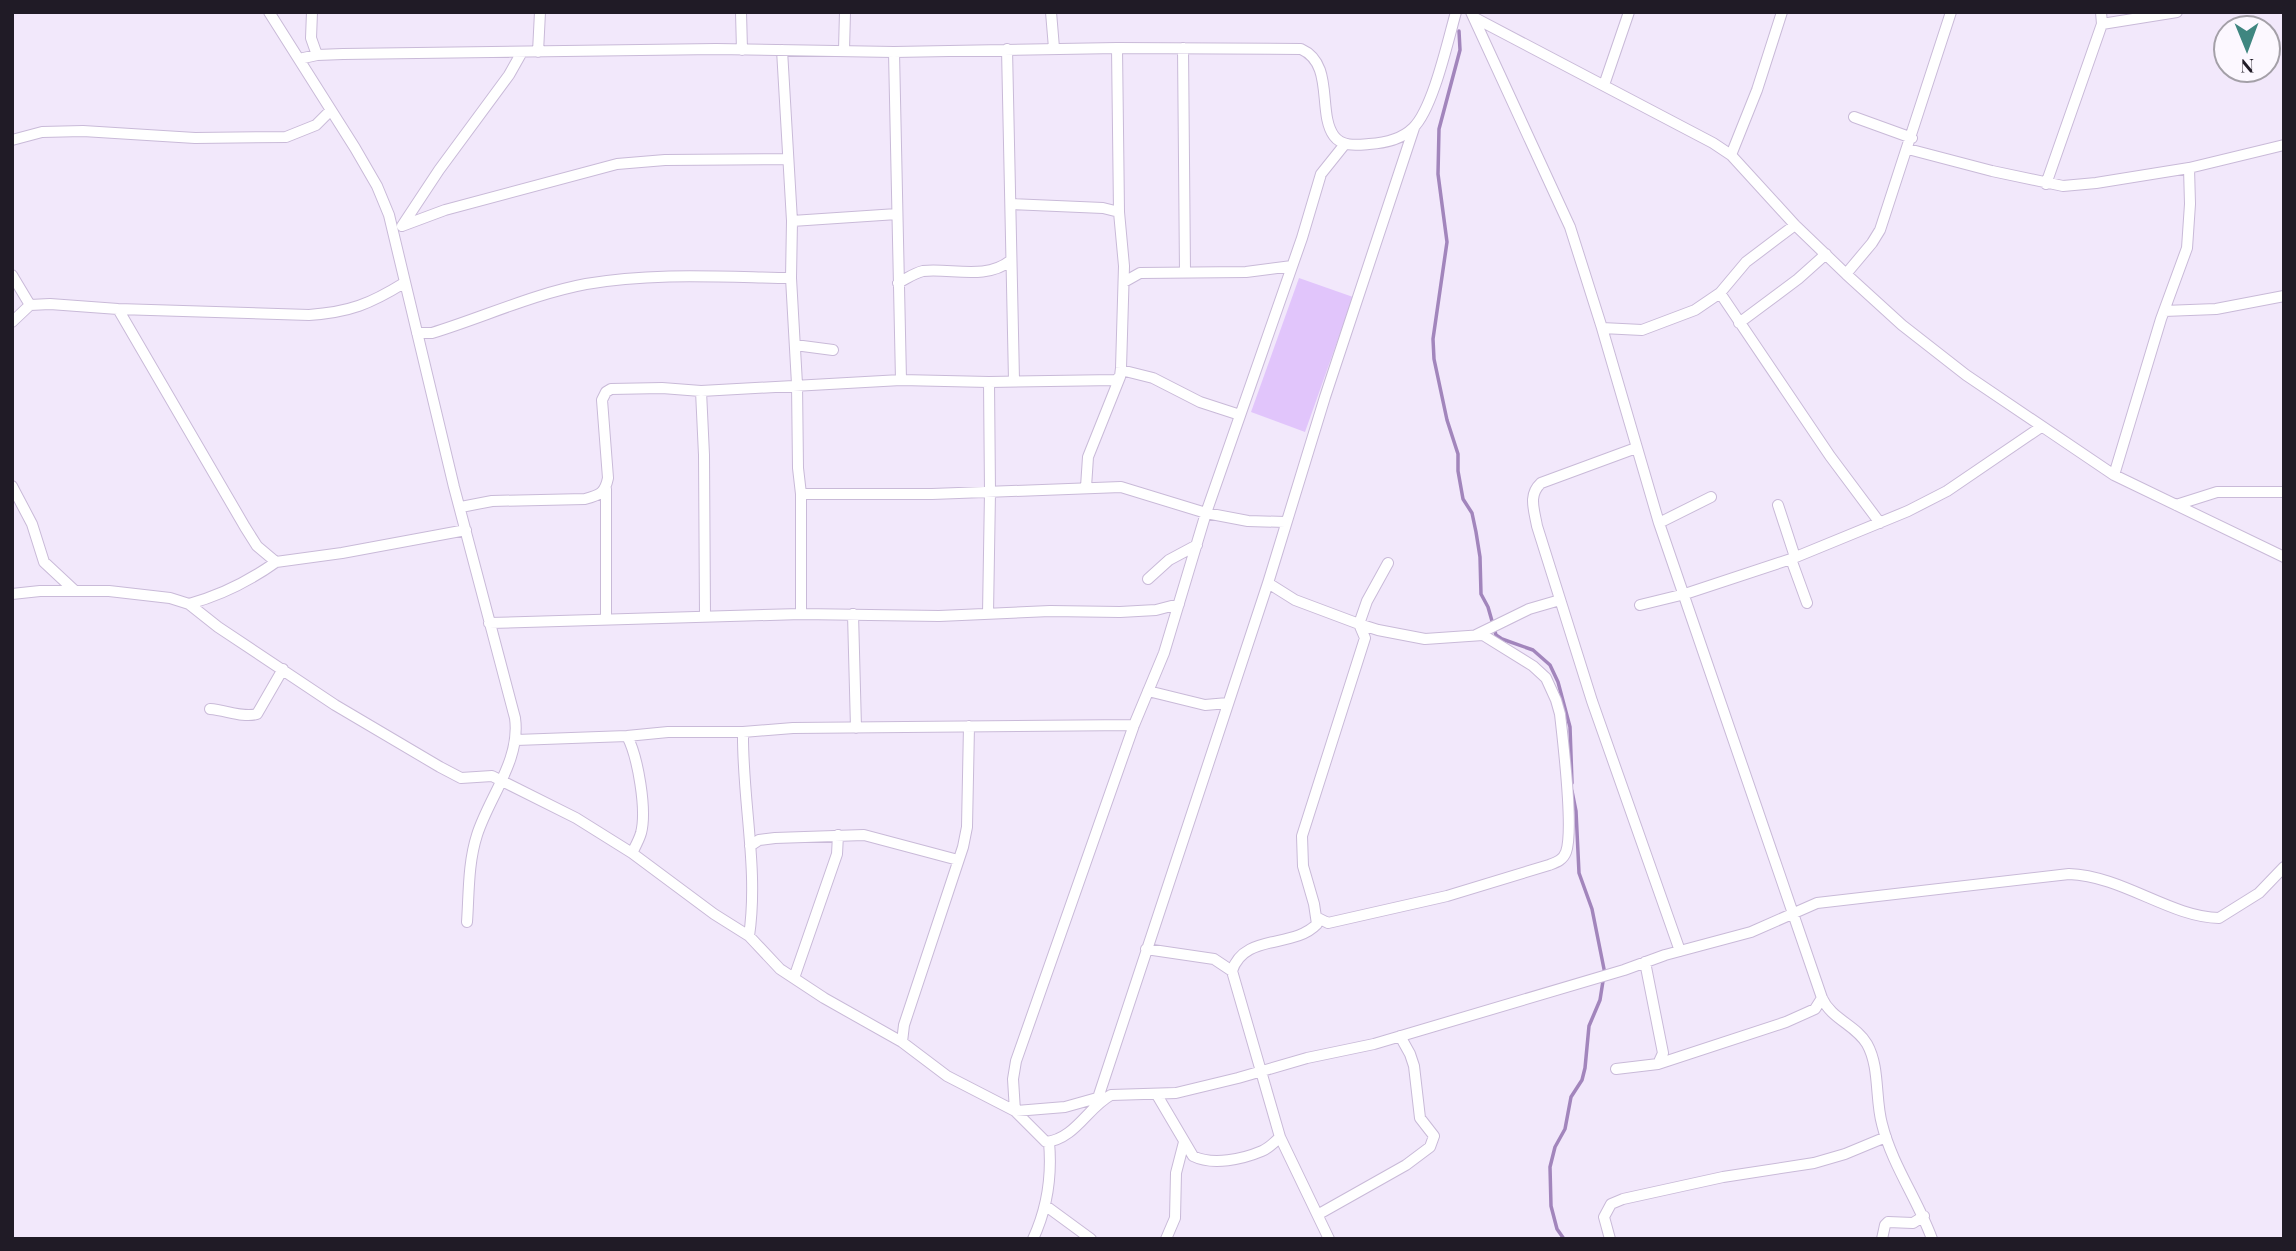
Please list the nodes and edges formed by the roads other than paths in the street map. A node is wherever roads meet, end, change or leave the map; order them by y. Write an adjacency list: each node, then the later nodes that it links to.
1 (269, 12): 25 (street)
2 (312, 12): 24 (street)
3 (540, 12): 22 (street)
4 (741, 12): 18 (street)
5 (845, 12): 20 (street)
6 (1051, 12): 14 (street)
7 (1456, 12): 29 (street)
8 (1629, 12): 26 (street)
9 (1782, 12): 34 (street)
10 (1951, 12): 31 (street)
11 (2177, 12): 13 (street)
12 (1473, 15): 26 (street); 63 (street)
13 (2102, 18): 37 (street)
14 (1054, 48): 15 (street); 17 (street)
15 (1117, 48): 16 (street); 39 (street)
16 (1183, 48): 32 (street); 48 (street)
17 (1007, 49): 23 (street); 38 (street)
18 (742, 50): 19 (street); 22 (street)
19 (782, 50): 20 (street); 35 (street)
20 (844, 50): 23 (street)
21 (522, 52): 22 (street); 24 (street); 43 (street)
22 (538, 52)
23 (894, 52): 40 (street)
24 (317, 55): 25 (street)
25 (299, 59): 27 (street)
26 (1604, 85): 34 (street)
27 (331, 110): 30 (street); 43 (street)
28 (1854, 117): 31 (street)
29 (1414, 127): 32 (street); 88 (street)
30 (12, 141)
31 (1910, 143): 37 (street); 50 (street)
32 (1345, 144): 47 (street)
33 (2284, 145): 36 (street)
34 (1731, 155): 42 (street)
35 (788, 159): 41 (street); 43 (street)
36 (2189, 168): 37 (street); 60 (street)
37 (2046, 184)
38 (1011, 204): 39 (street); 45 (street)
39 (1119, 212): 46 (street)
40 (897, 214): 41 (street); 55 (street)
41 (792, 221): 52 (street)
42 (1795, 225): 44 (street); 56 (street)
43 (398, 228): 54 (street)
44 (1826, 254): 50 (street); 62 (street)
45 (1010, 261): 55 (street); 69 (street)
46 (1124, 266): 49 (street); 53 (street)
47 (1292, 266): 48 (street); 73 (street)
48 (1185, 272): 49 (street)
49 (1140, 273): 53 (street)
50 (1846, 274): 74 (street)
51 (12, 275): 58 (street)
52 (791, 278): 64 (street); 65 (street)
53 (1124, 282): 67 (street)
54 (404, 283): 59 (street); 64 (street)
55 (898, 283): 68 (street)
56 (1720, 293): 62 (street); 63 (street)
57 (2284, 296): 60 (street)
58 (30, 305): 59 (street); 61 (street)
59 (118, 309): 95 (street)
60 (2164, 311): 76 (street)
61 (12, 322)
62 (1739, 323): 90 (street)
63 (1602, 328): 75 (street)
64 (417, 333): 86 (street)
65 (795, 345): 66 (street); 71 (street)
66 (833, 349)
67 (1120, 373): 69 (street); 73 (street); 78 (street)
68 (901, 380): 70 (street); 71 (street)
69 (1014, 380): 70 (street)
70 (989, 382): 80 (street)
71 (797, 384): 72 (street); 82 (street)
72 (701, 391): 79 (street); 110 (street)
73 (1240, 415): 87 (street)
74 (2041, 427): 76 (street); 90 (street)
75 (1636, 448): 89 (street); 102 (street)
76 (2114, 475): 85 (street)
77 (12, 486): 99 (street)
78 (1086, 487): 80 (street); 87 (street)
79 (606, 489): 86 (street); 111 (street)
80 (990, 492): 82 (street); 109 (street)
81 (2284, 492): 85 (street)
82 (801, 494): 107 (street)
83 (1710, 497): 89 (street)
84 (1778, 505): 94 (street)
85 (2176, 505): 93 (street)
86 (461, 507): 91 (street)
87 (1206, 513): 88 (street); 92 (street)
88 (1285, 522): 98 (street)
89 (1659, 523): 101 (street)
90 (1880, 523): 94 (street)
91 (466, 530): 95 (street); 112 (street)
92 (1197, 545): 97 (street); 105 (street)
93 (2284, 557)
94 (1793, 558): 101 (street); 103 (street)
95 (276, 562): 104 (street)
96 (1388, 563): 113 (street)
97 (1148, 579)
98 (1268, 583): 113 (street); 117 (street)
99 (74, 590): 100 (street); 104 (street)
100 (12, 594)
101 (1685, 594): 106 (street); 131 (street)
102 (1560, 600): 114 (street); 136 (street)
103 (1807, 603)
104 (189, 604): 115 (street)
105 (1178, 604): 109 (street); 116 (street)
106 (1640, 605)
107 (801, 614): 108 (street); 110 (street)
108 (853, 614): 109 (street); 121 (street)
109 (988, 614)
110 (705, 616): 111 (street)
111 (606, 619): 112 (street)
112 (489, 623): 124 (street)
113 (1359, 624): 114 (street); 132 (street)
114 (1476, 635): 132 (street)
115 (283, 669): 118 (street); 125 (street)
116 (1147, 691): 117 (street); 119 (street)
117 (1228, 703): 135 (street)
118 (210, 709)
119 (1134, 725): 120 (street); 151 (street)
120 (969, 726): 121 (street); 129 (street)
121 (856, 728): 122 (street)
122 (743, 732): 123 (street); 127 (street)
123 (627, 736): 124 (street); 128 (street)
124 (516, 740): 125 (street)
125 (501, 781): 128 (street); 133 (street)
126 (838, 835): 127 (street); 129 (street); 139 (street)
127 (750, 846): 134 (street)
128 (632, 853): 134 (street)
129 (958, 860): 142 (street)
130 (2284, 867): 131 (street)
131 (1793, 914): 136 (street); 140 (street)
132 (1318, 918): 138 (street)
133 (467, 922)
134 (749, 936): 139 (street)
135 (1146, 949): 138 (street); 146 (street)
136 (1680, 951): 137 (street)
137 (1645, 962): 141 (street); 143 (street)
138 (1232, 971): 145 (street)
139 (794, 978): 142 (street)
140 (1822, 998): 143 (street); 153 (street)
141 (1400, 1036): 145 (street); 157 (street)
142 (902, 1042): 151 (street)
143 (1658, 1064): 144 (street)
144 (1616, 1069)
145 (1261, 1070): 148 (street); 152 (street)
146 (1105, 1077): 147 (street); 149 (street)
147 (1123, 1094): 148 (street); 150 (street)
148 (1157, 1095): 155 (street)
149 (1097, 1098): 150 (street); 151 (street)
150 (1094, 1110): 154 (street)
151 (1015, 1111): 154 (street)
152 (1280, 1137): 155 (street); 157 (street)
153 (1886, 1137): 158 (street); 163 (street)
154 (1049, 1142): 156 (street)
155 (1184, 1142): 161 (street)
156 (1046, 1206): 159 (street); 160 (street)
157 (1319, 1213): 162 (street)
158 (1924, 1216): 164 (street); 165 (street)
159 (1033, 1239)
160 (1091, 1239)
161 (1166, 1239)
162 (1329, 1239)
163 (1609, 1239)
164 (1882, 1239)
165 (1932, 1239)

